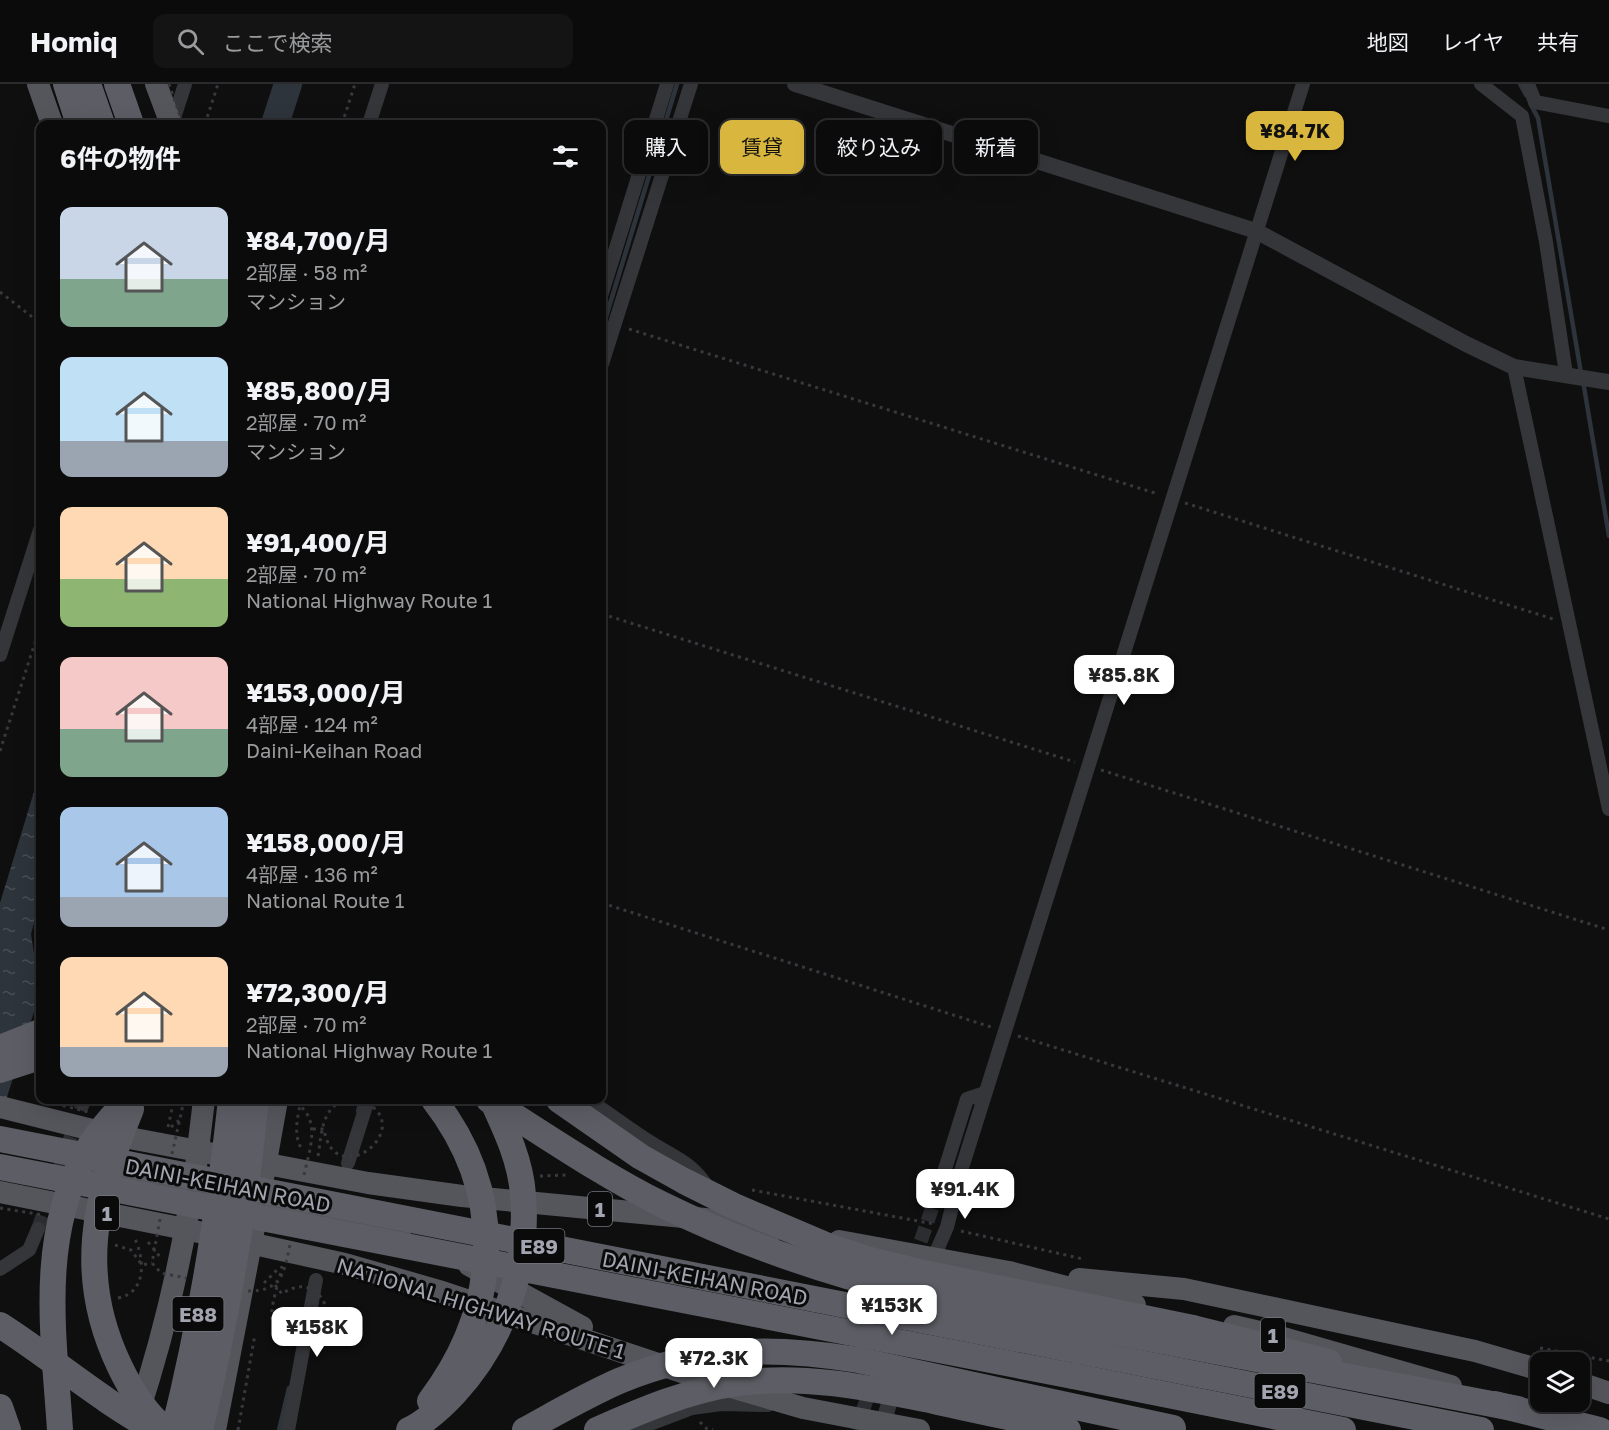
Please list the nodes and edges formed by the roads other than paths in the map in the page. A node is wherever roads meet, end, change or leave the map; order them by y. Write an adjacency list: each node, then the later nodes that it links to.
1 (38, 84): 17 (highway)
2 (66, 84): 18 (highway)
3 (88, 84): 19 (highway)
4 (117, 84): 20 (highway)
5 (156, 84): 21 (highway)
6 (185, 84): 22 (street)
7 (382, 84): 23 (street)
8 (667, 84): 25 (street)
9 (691, 84): 26 (street)
10 (795, 84): 24 (street)
11 (1303, 84): 24 (street)
12 (1481, 84): 15 (street)
13 (1528, 84): 14 (street)
14 (1535, 102): 15 (street); 16 (street)
15 (1522, 116): 29 (street)
16 (1609, 116)
17 (51, 120)
18 (78, 120)
19 (101, 120)
20 (130, 120)
21 (170, 120)
22 (172, 120)
23 (370, 120)
24 (1256, 231): 28 (street); 38 (street)
25 (606, 280)
26 (610, 324): 27 (street)
27 (606, 344)
28 (1514, 367): 29 (street); 33 (street)
29 (1576, 376): 30 (street)
30 (1609, 382)
31 (36, 542): 32 (street)
32 (0, 655)
33 (1609, 809)
34 (36, 1034): 35 (highway)
35 (0, 1048)
36 (36, 1058): 37 (highway)
37 (0, 1070)
38 (985, 1093): 57 (street); 65 (street)
39 (124, 1104): 80 (highway, bridge)
40 (133, 1104): 83 (highway, bridge)
41 (190, 1104): 53 (highway)
42 (230, 1104): 84 (highway, E88, bridge)
43 (256, 1104): 60 (highway, E88, bridge)
44 (276, 1104): 55 (highway)
45 (367, 1104): 54 (street)
46 (437, 1104): 88 (highway, bridge)
47 (492, 1104): 88 (highway, bridge)
48 (496, 1104): 76 (highway, bridge)
49 (565, 1104): 76 (highway, bridge)
50 (594, 1104): 61 (street)
51 (0, 1107): 53 (highway, 1)
52 (0, 1139): 58 (highway, bridge); 96 (highway, DAINI-KEIHAN ROAD / E89, bridge)
53 (198, 1152): 55 (highway, 1); 58 (highway); 60 (highway)
54 (348, 1162)
55 (266, 1165): 60 (highway); 61 (highway, 1)
56 (0, 1167): 95 (highway, DAINI-KEIHAN ROAD / E89, bridge)
57 (940, 1185)
58 (192, 1191): 63 (highway); 64 (highway)
59 (0, 1192): 63 (highway, NATIONAL HIGHWAY ROUTE 1 / 1)
60 (251, 1203): 64 (highway); 70 (highway); 85 (highway, E88, bridge)
61 (726, 1221): 65 (highway, 1)
62 (38, 1229): 66 (street)
63 (185, 1229): 64 (highway, NATIONAL HIGHWAY ROUTE 1 / 1); 81 (highway)
64 (251, 1243): 70 (highway, NATIONAL HIGHWAY ROUTE 1 / 1); 86 (highway)
65 (934, 1257): 67 (highway, 1); 78 (street)
66 (0, 1269)
67 (1009, 1272): 71 (highway); 77 (highway, 1)
68 (316, 1280): 87 (street)
69 (0, 1325): 82 (highway, bridge)
70 (644, 1359): 75 (highway, NATIONAL HIGHWAY ROUTE 1 / 1)
71 (1530, 1367)
72 (1590, 1386): 73 (highway)
73 (1609, 1393)
74 (0, 1407): 79 (highway)
75 (803, 1408): 78 (highway, NATIONAL HIGHWAY ROUTE 1 / 1); 91 (street)
76 (1518, 1410): 97 (highway)
77 (1609, 1426)
78 (882, 1427): 92 (highway, NATIONAL HIGHWAY ROUTE 1 / 1)
79 (8, 1430)
80 (60, 1430)
81 (133, 1430)
82 (155, 1430)
83 (166, 1430)
84 (174, 1430)
85 (200, 1430)
86 (214, 1430)
87 (288, 1430)
88 (408, 1430)
89 (525, 1430): 94 (highway, bridge)
90 (597, 1430): 93 (highway, bridge)
91 (634, 1430)
92 (919, 1430)
93 (1068, 1430)
94 (1183, 1430)
95 (1343, 1430)
96 (1481, 1430)
97 (1600, 1430)

